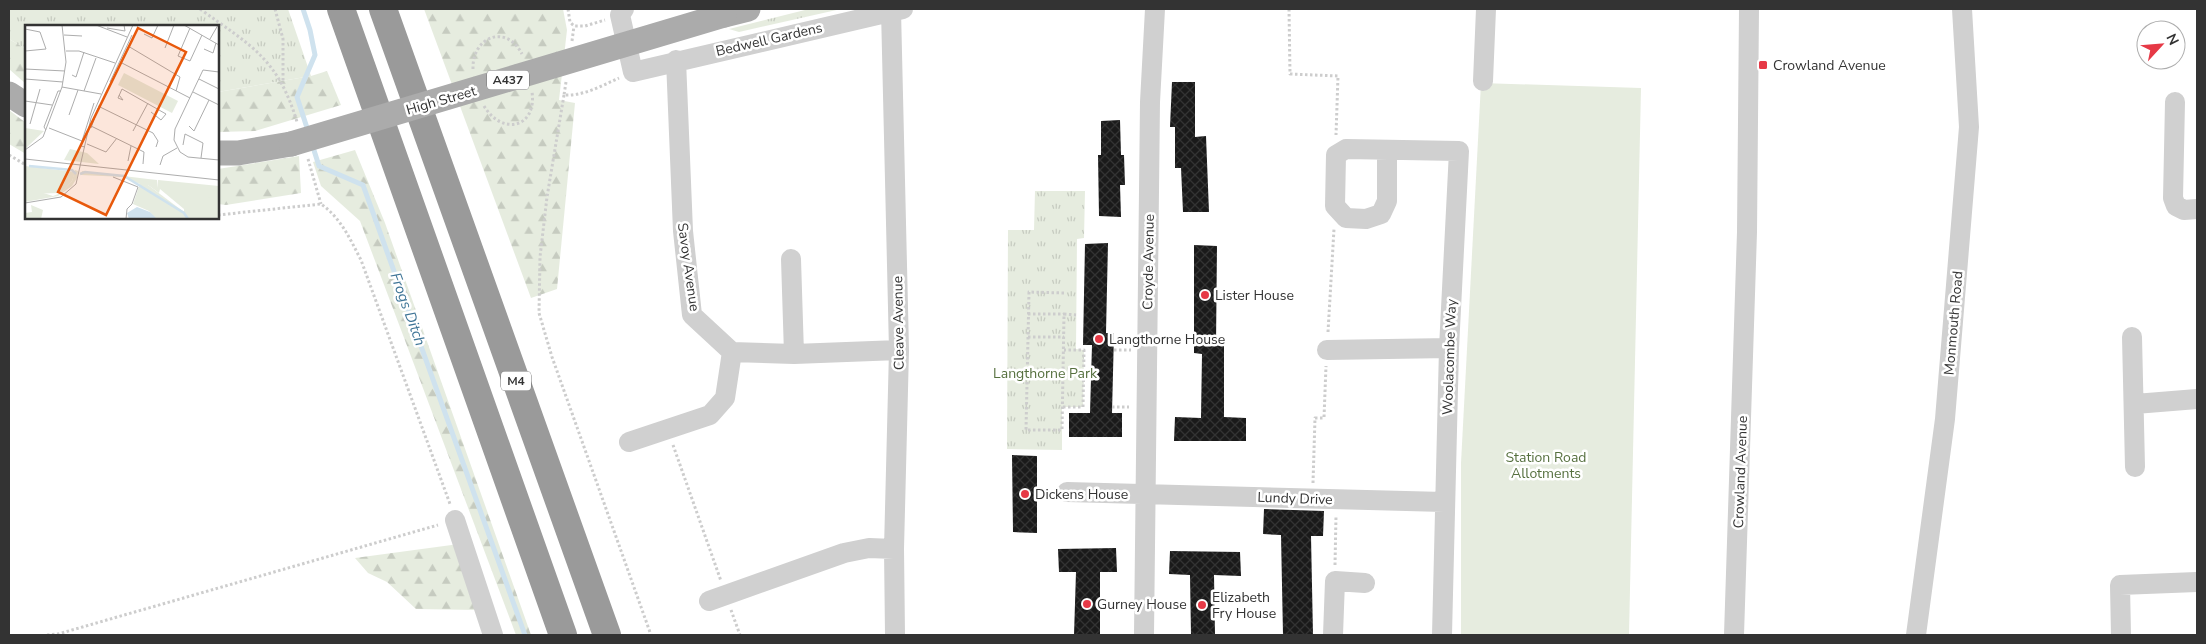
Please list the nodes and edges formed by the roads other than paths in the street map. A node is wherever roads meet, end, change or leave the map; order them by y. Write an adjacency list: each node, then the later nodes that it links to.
1 (341, 9): 38 (highway)
2 (383, 9): 39 (highway, M4)
3 (748, 9): 16 (main road, High Street / A437, bridge)
4 (898, 9): 10 (street, Bedwell Gardens); 21 (street, Cleave Avenue)
5 (1155, 9): 30 (street, Croyde Avenue)
6 (1486, 9): 11 (street)
7 (1749, 9): 44 (street, Crowland Avenue)
8 (1962, 9): 45 (street, Monmouth Road)
9 (622, 12): 10 (street, Bedwell Gardens)
10 (676, 60): 23 (street, Savoy Avenue)
11 (1483, 81)
12 (9, 94): 14 (main road)
13 (2175, 102): 17 (street)
14 (25, 104)
15 (1387, 150): 15 (street, Woolacombe Way); 20 (street, Woolacombe Way)
16 (219, 153)
17 (2197, 209)
18 (791, 259): 24 (street)
19 (2132, 337): 26 (street)
20 (1449, 348): 22 (street); 31 (street, Woolacombe Way)
21 (899, 350): 24 (street); 33 (street, Cleave Avenue)
22 (1327, 350)
23 (732, 352): 24 (street); 27 (street)
24 (794, 354)
25 (2197, 399): 26 (street)
26 (2135, 404): 28 (street)
27 (629, 442)
28 (2135, 467)
29 (1067, 492): 30 (street, Lundy Drive)
30 (1145, 493): 31 (street, Lundy Drive); 41 (street, Croyde Avenue)
31 (1444, 502): 43 (street, Woolacombe Way)
32 (455, 520): 37 (street)
33 (894, 549): 36 (street); 40 (street, Cleave Avenue)
34 (2197, 582): 46 (street)
35 (1365, 583): 42 (street)
36 (717, 598)
37 (493, 635)
38 (563, 635)
39 (607, 635)
40 (895, 635)
41 (1144, 635)
42 (1333, 635)
43 (1442, 635)
44 (1734, 635)
45 (1916, 635)
46 (2121, 635)

